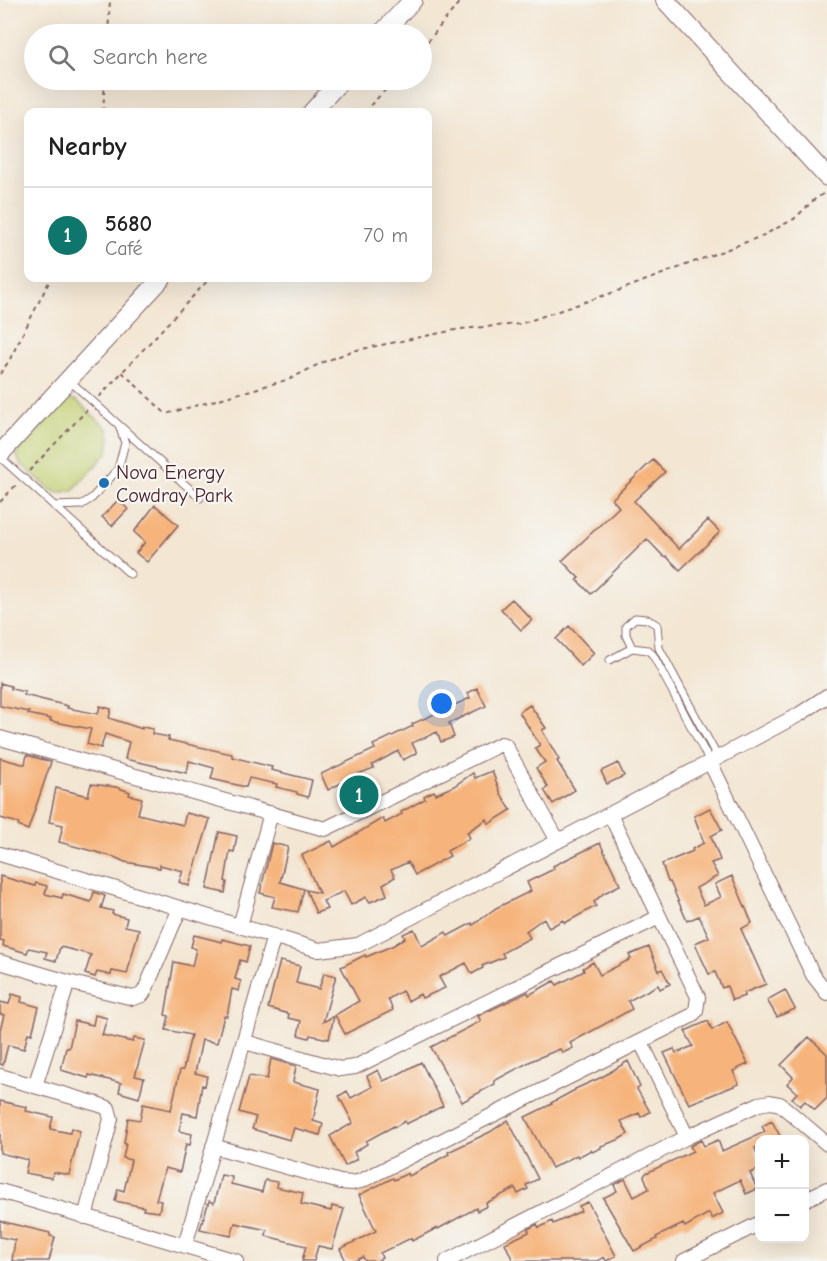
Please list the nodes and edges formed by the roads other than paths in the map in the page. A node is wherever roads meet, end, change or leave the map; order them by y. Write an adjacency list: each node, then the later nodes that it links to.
1 (413, 0): 3 (street)
2 (665, 0): 6 (street)
3 (390, 24)
4 (332, 90): 5 (street)
5 (316, 108)
6 (827, 177)
7 (158, 282): 8 (street)
8 (69, 379): 9 (lane); 10 (street)
9 (120, 425): 11 (lane); 12 (lane)
10 (0, 456): 12 (lane)
11 (200, 498)
12 (54, 506): 13 (lane)
13 (130, 574)
14 (632, 648): 15 (lane); 18 (lane); 18 (lane)
15 (610, 660)
16 (827, 696): 18 (street)
17 (0, 738): 19 (street)
18 (714, 760): 20 (street); 29 (street)
19 (271, 813): 21 (street); 25 (street)
20 (610, 814): 21 (street); 24 (street)
21 (558, 841): 26 (street)
22 (0, 854): 23 (street)
23 (180, 908): 25 (street); 28 (street)
24 (659, 917): 30 (street); 31 (street)
25 (240, 926): 26 (street)
26 (274, 936): 30 (street)
27 (0, 962): 28 (street)
28 (68, 982): 33 (street)
29 (827, 993)
30 (245, 1042): 36 (street)
31 (640, 1042): 34 (street); 36 (street)
32 (0, 1076): 33 (street)
33 (35, 1086): 40 (street)
34 (687, 1137): 35 (street); 44 (street)
35 (827, 1144)
36 (213, 1146): 42 (street)
37 (827, 1189): 39 (street)
38 (0, 1191): 40 (street)
39 (809, 1198)
40 (85, 1217): 42 (street)
41 (755, 1225): 45 (street)
42 (185, 1245): 43 (street)
43 (236, 1261)
44 (447, 1261)
45 (684, 1261)

